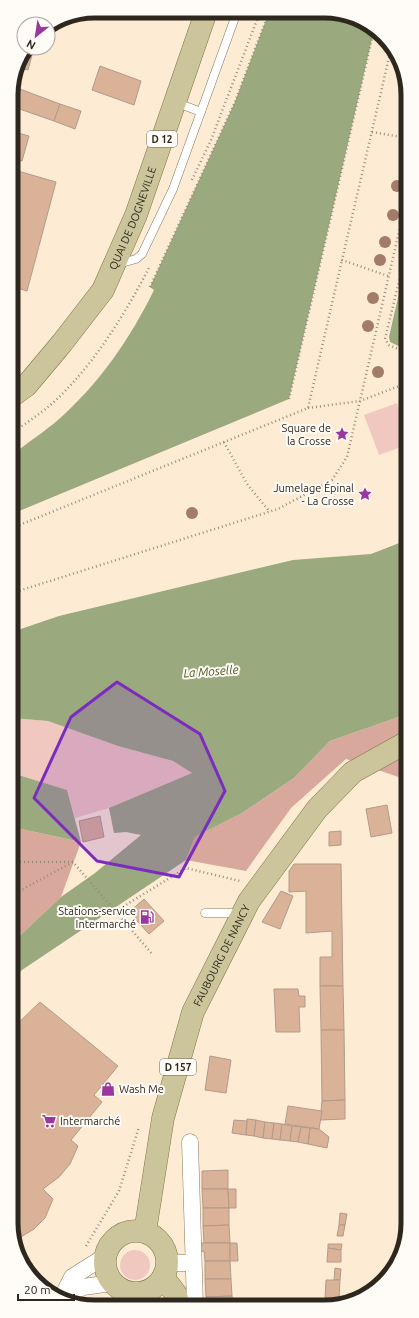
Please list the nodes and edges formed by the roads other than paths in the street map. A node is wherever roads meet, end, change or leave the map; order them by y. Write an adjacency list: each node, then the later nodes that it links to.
1 (204, 18): 3 (main road, QUAI DE DOGNEVILLE / D 12)
2 (236, 18): 4 (lane)
3 (175, 102): 4 (lane); 5 (main road, QUAI DE DOGNEVILLE / D 12)
4 (201, 112): 5 (lane)
5 (114, 264): 6 (main road, QUAI DE DOGNEVILLE / D 12)
6 (18, 392)
7 (401, 745): 8 (main road, FAUBOURG DE NANCY / D 157)
8 (244, 913): 9 (lane); 11 (main road, FAUBOURG DE NANCY / D 157)
9 (205, 914)
10 (190, 1142): 13 (street)
11 (145, 1232): 12 (main road); 14 (main road)
12 (104, 1257): 15 (main road); 16 (street)
13 (193, 1263): 14 (street); 20 (street)
14 (165, 1270): 18 (main road); 19 (main road)
15 (112, 1283): 17 (street); 18 (main road)
16 (64, 1293)
17 (67, 1295)
18 (144, 1300)
19 (177, 1300)
20 (194, 1300)

